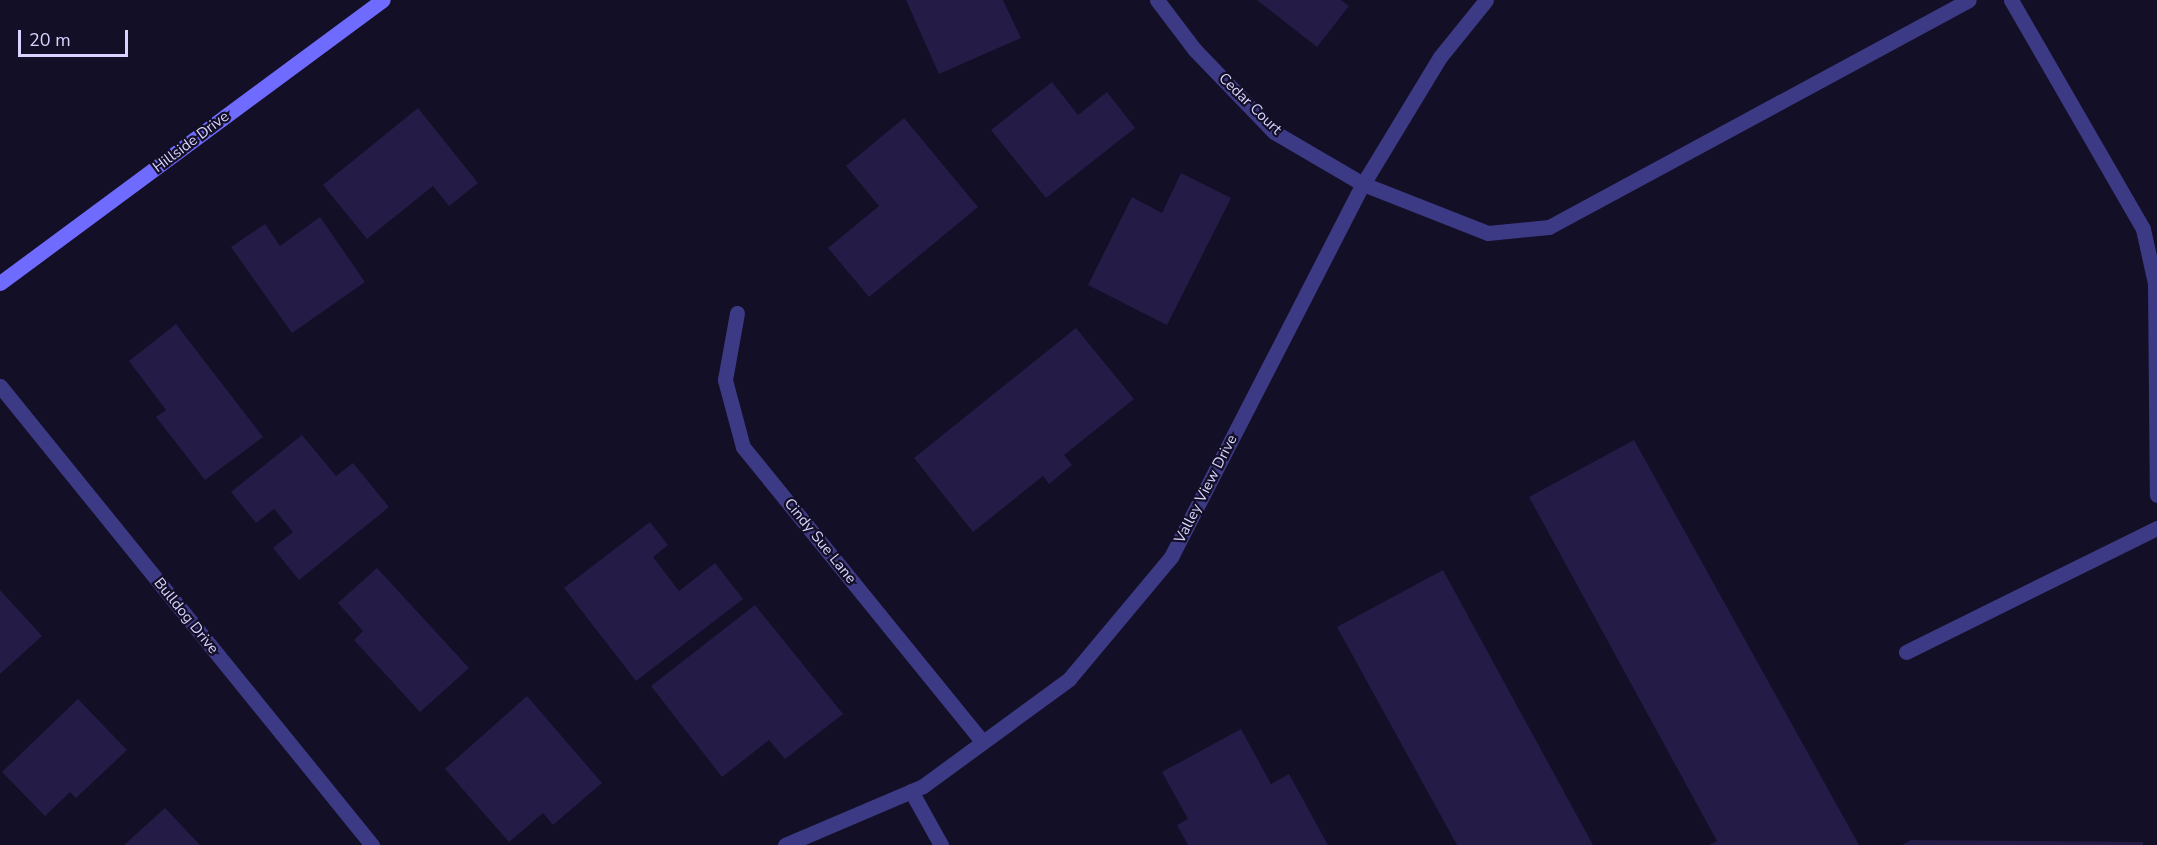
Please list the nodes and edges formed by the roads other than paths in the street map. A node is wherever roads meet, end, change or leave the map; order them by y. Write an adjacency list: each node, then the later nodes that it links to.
1 (383, 0): 7 (main road, Hillside Drive)
2 (1157, 0): 6 (street, Cedar Court)
3 (1486, 0): 6 (street, Valley View Drive)
4 (1968, 0): 6 (street, Cedar Court)
5 (2011, 0): 10 (street)
6 (1363, 184): 13 (street, Valley View Drive)
7 (0, 284)
8 (737, 314): 13 (street, Cindy Sue Lane)
9 (0, 386): 15 (street, Bulldog Drive)
10 (2157, 495)
11 (2157, 528): 12 (street)
12 (1906, 652)
13 (983, 742): 14 (street, Valley View Drive)
14 (911, 791): 16 (street, Valley View Drive); 17 (street)
15 (372, 845)
16 (785, 845)
17 (941, 845)

